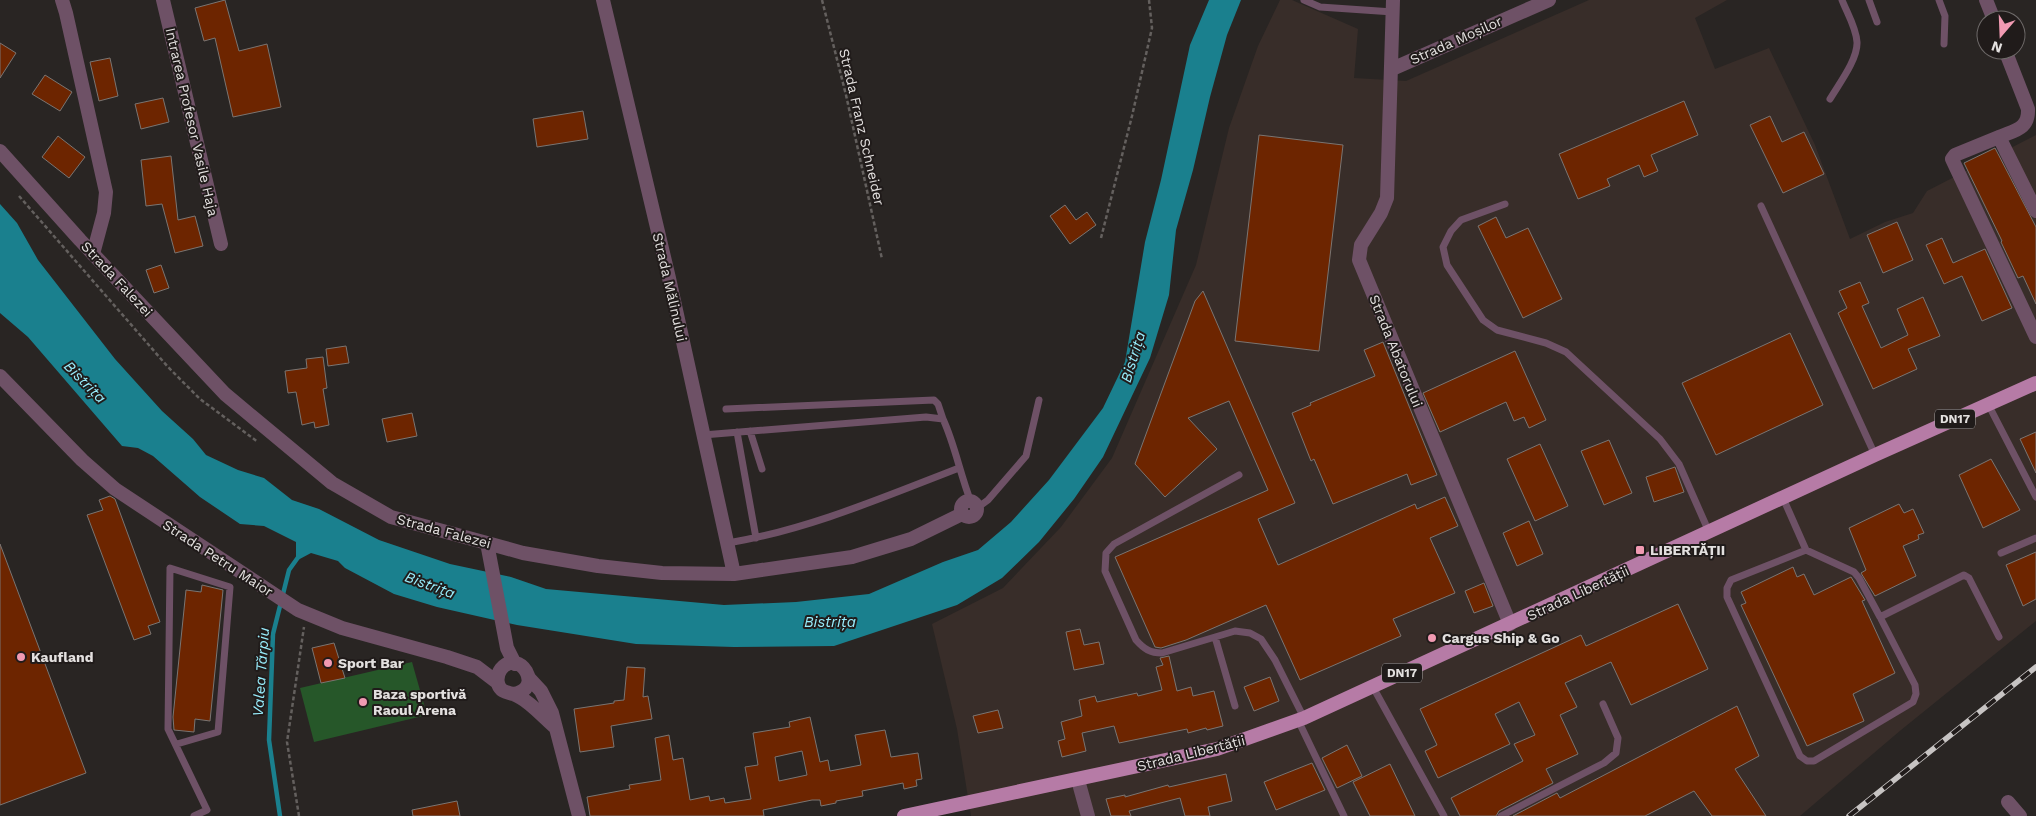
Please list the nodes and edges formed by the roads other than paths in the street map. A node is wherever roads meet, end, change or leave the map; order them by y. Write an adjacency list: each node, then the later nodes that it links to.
1 (62, 0): 21 (street)
2 (163, 0): 20 (street, Intrarea Profesor Vasile Haja)
3 (603, 0): 31 (street, Strada Mălinului)
4 (1304, 0): 9 (lane)
5 (1549, 0): 13 (street, Strada Moșilor)
6 (1842, 0): 14 (lane)
7 (1869, 0): 10 (lane)
8 (1939, 0): 11 (lane)
9 (1393, 6): 13 (street, Strada Abatorului)
10 (1877, 22)
11 (1944, 44)
12 (2009, 60): 15 (street)
13 (1392, 69): 48 (street, Strada Abatorului)
14 (1830, 99)
15 (1999, 137): 19 (street); 22 (street)
16 (0, 151): 21 (street, Strada Falezei)
17 (1505, 204): 39 (lane)
18 (1761, 206): 32 (lane)
19 (2036, 211)
20 (222, 244)
21 (93, 254): 42 (street, Strada Falezei)
22 (2036, 337)
23 (0, 376): 52 (street, Strada Petru Maior)
24 (2036, 383): 26 (main road, Strada Libertății / DN17)
25 (1039, 400): 38 (lane)
26 (1988, 404): 32 (main road, Strada Libertății / DN17); 36 (lane)
27 (726, 409): 28 (lane)
28 (943, 419): 29 (lane); 33 (lane)
29 (750, 431): 30 (lane); 34 (lane)
30 (737, 432): 31 (lane); 40 (lane)
31 (703, 435): 43 (street, Strada Mălinului)
32 (1875, 455): 37 (main road, Strada Libertății / DN17)
33 (959, 468): 38 (lane); 40 (lane)
34 (762, 469)
35 (1240, 475): 49 (lane)
36 (2036, 497)
37 (1783, 498): 39 (main road, Strada Libertății / DN17); 44 (lane)
38 (969, 506): 46 (street, Strada Falezei)
39 (1709, 532): 48 (main road, Strada Libertății / DN17)
40 (756, 538): 43 (lane)
41 (2036, 538): 45 (lane)
42 (487, 543): 46 (street, Strada Falezei); 51 (street)
43 (728, 543): 46 (street, Strada Mălinului)
44 (1806, 550): 47 (lane); 47 (lane)
45 (2001, 553)
46 (734, 574)
47 (1880, 617): 50 (lane)
48 (1510, 624): 55 (main road, Strada Libertății / DN17)
49 (1215, 637): 58 (lane); 59 (lane)
50 (1999, 637)
51 (507, 666): 52 (street, Strada Petru Maior); 53 (street); 54 (street)
52 (477, 667): 54 (street, Strada Petru Maior)
53 (528, 677): 56 (street); 60 (street)
54 (498, 683): 56 (street)
55 (1373, 687): 59 (main road, Strada Libertății / DN17); 69 (lane)
56 (513, 694): 60 (street)
57 (1603, 704): 70 (lane)
58 (1235, 706)
59 (1301, 719): 62 (main road, Strada Libertății / DN17); 68 (lane)
60 (556, 728): 65 (street)
61 (177, 744): 61 (lane); 64 (lane)
62 (1078, 780): 66 (main road, Strada Libertății / DN17); 67 (street)
63 (2008, 802): 71 (street)
64 (194, 816)
65 (579, 816)
66 (904, 816)
67 (1088, 816)
68 (1344, 816)
69 (1444, 816)
70 (1501, 816)
71 (2020, 816)

